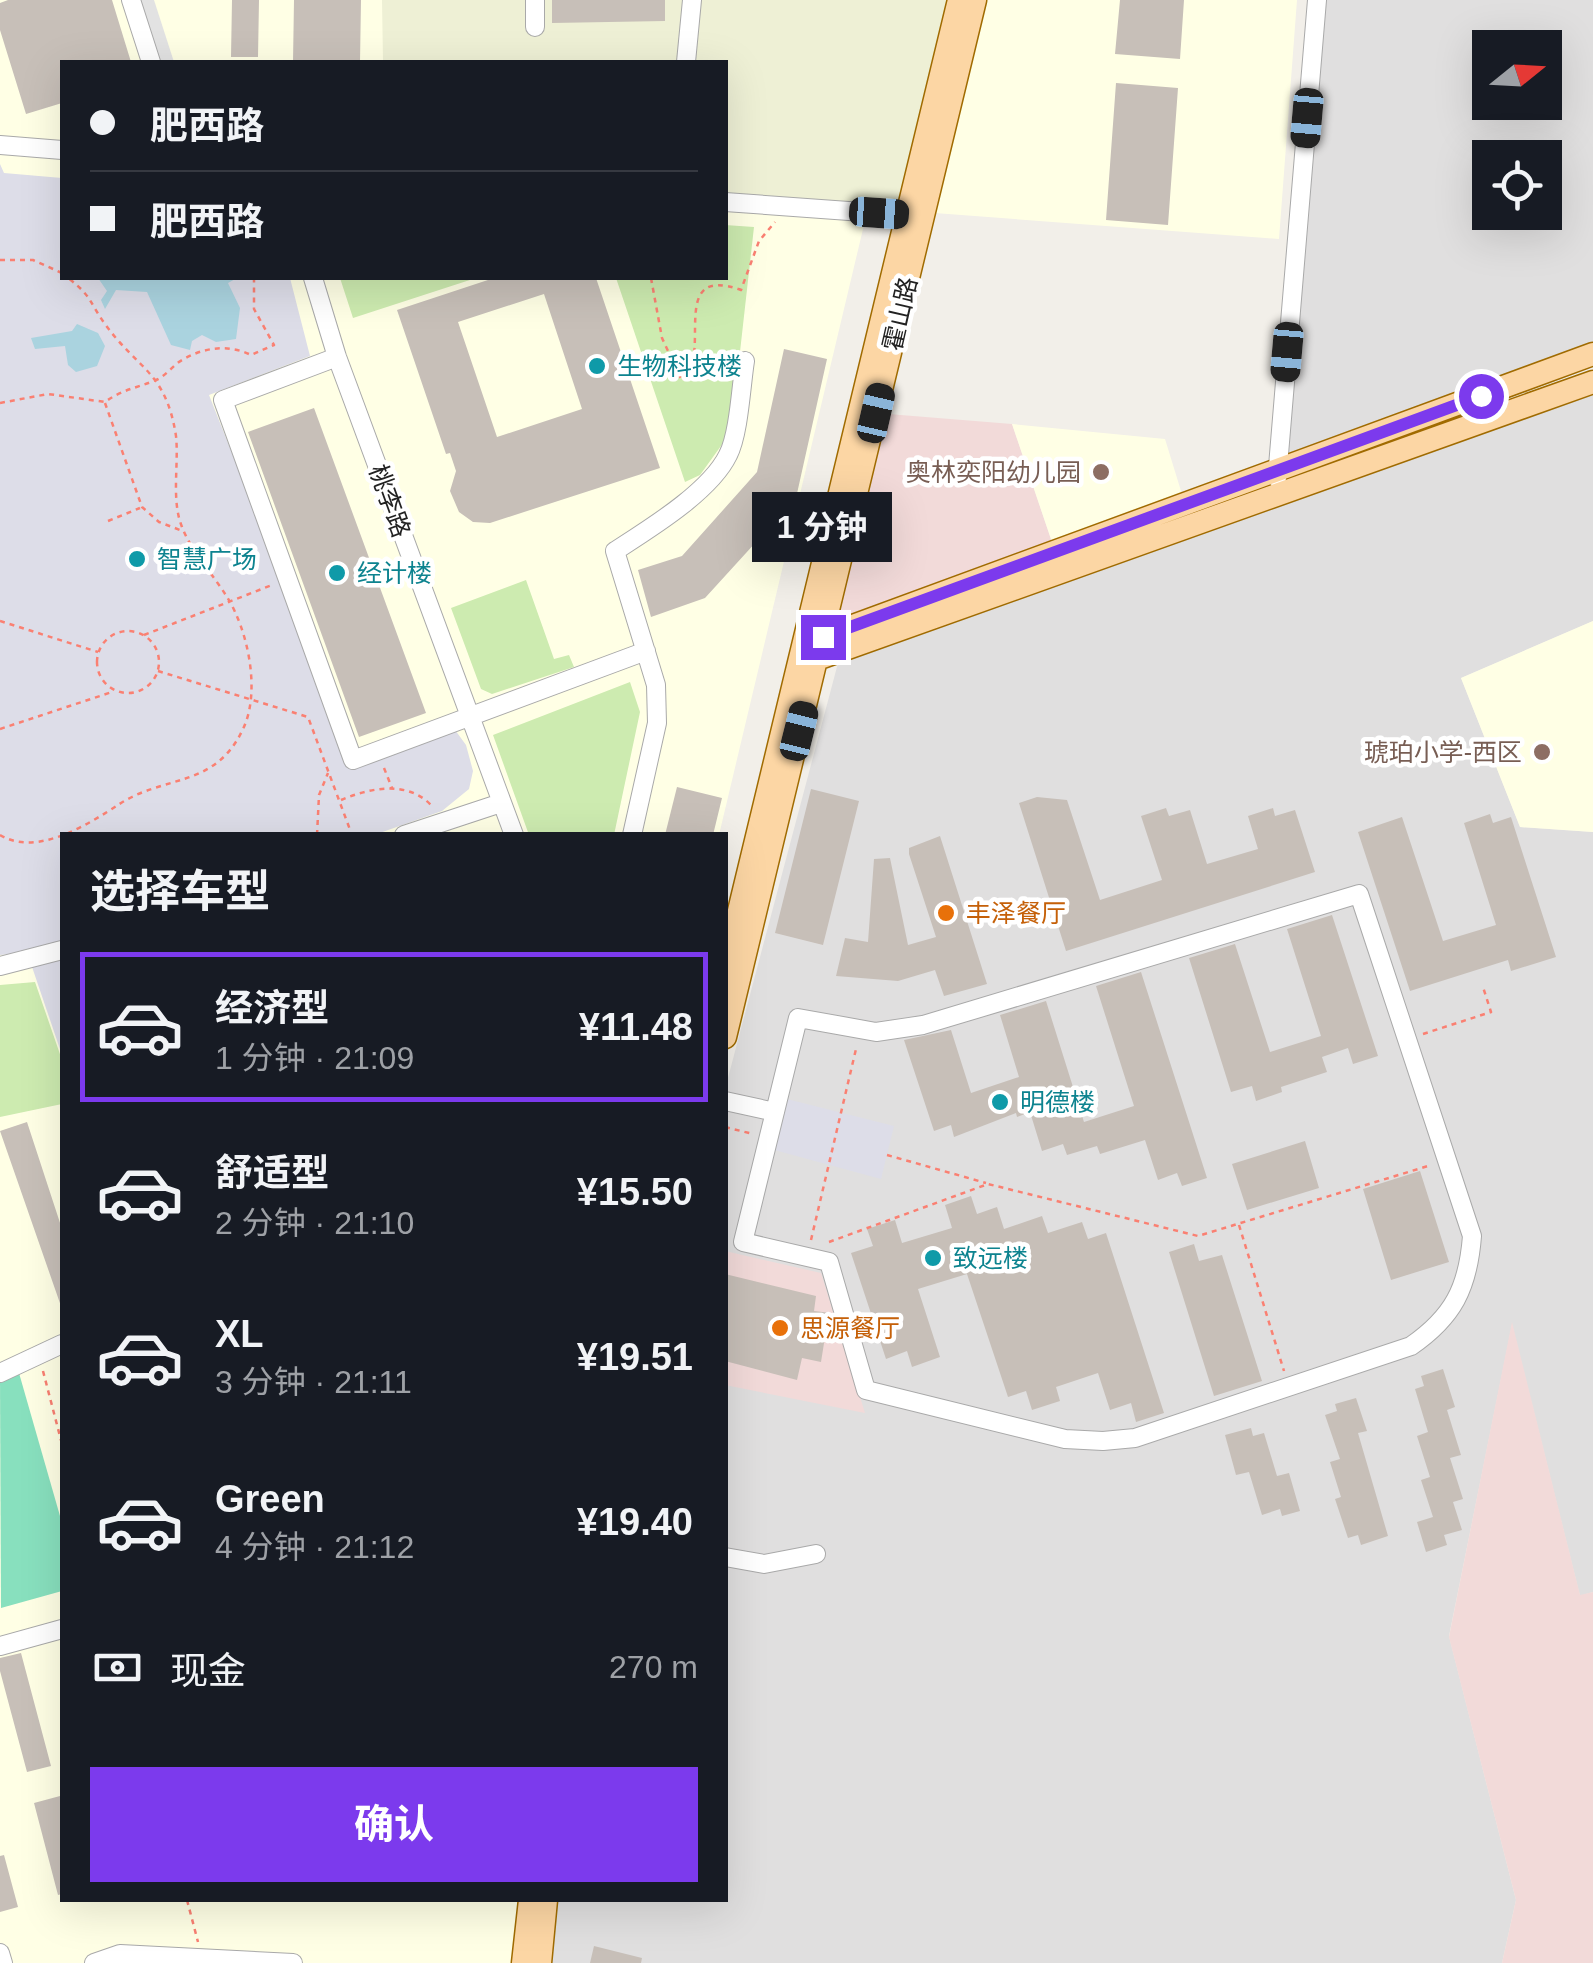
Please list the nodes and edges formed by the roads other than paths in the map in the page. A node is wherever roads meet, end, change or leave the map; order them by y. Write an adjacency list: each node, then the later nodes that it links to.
1 (131, 0): 8 (street)
2 (535, 0): 7 (street)
3 (692, 0): 9 (street)
4 (959, 0): 13 (main road, 霍山路)
5 (975, 0): 13 (main road, 霍山路)
6 (1317, 0): 19 (street)
7 (535, 27)
8 (150, 60)
9 (686, 60)
10 (0, 144): 11 (street)
11 (60, 150)
12 (728, 202): 13 (street)
13 (914, 216): 21 (main road, 霍山路); 29 (main road, 霍山路)
14 (315, 280): 16 (street, 桃李路)
15 (1593, 354): 19 (main road)
16 (337, 356): 23 (street, 桃李路); 23 (street)
17 (745, 361): 22 (street)
18 (1593, 382): 20 (main road)
19 (1277, 470): 20 (street); 21 (main road)
20 (1275, 496): 21 (main road)
21 (820, 648): 31 (main road, 霍山路)
22 (646, 651): 23 (street); 27 (street)
23 (470, 715): 24 (street, 桃李路)
24 (501, 802): 25 (street); 26 (street, 桃李路)
25 (413, 832)
26 (513, 832)
27 (633, 832)
28 (60, 951): 30 (street)
29 (728, 958)
30 (0, 966)
31 (728, 1025)
32 (728, 1102): 33 (street)
33 (775, 1112): 33 (street)
34 (60, 1345): 35 (street)
35 (0, 1373)
36 (816, 1554): 37 (street)
37 (728, 1558)
38 (60, 1629): 39 (street)
39 (0, 1646)
40 (530, 1902): 47 (main road)
41 (546, 1902): 48 (main road)
42 (0, 1953): 44 (street)
43 (195, 1960): 45 (street); 46 (street)
44 (3, 1963)
45 (94, 1963)
46 (293, 1963)
47 (523, 1963)
48 (540, 1963)

